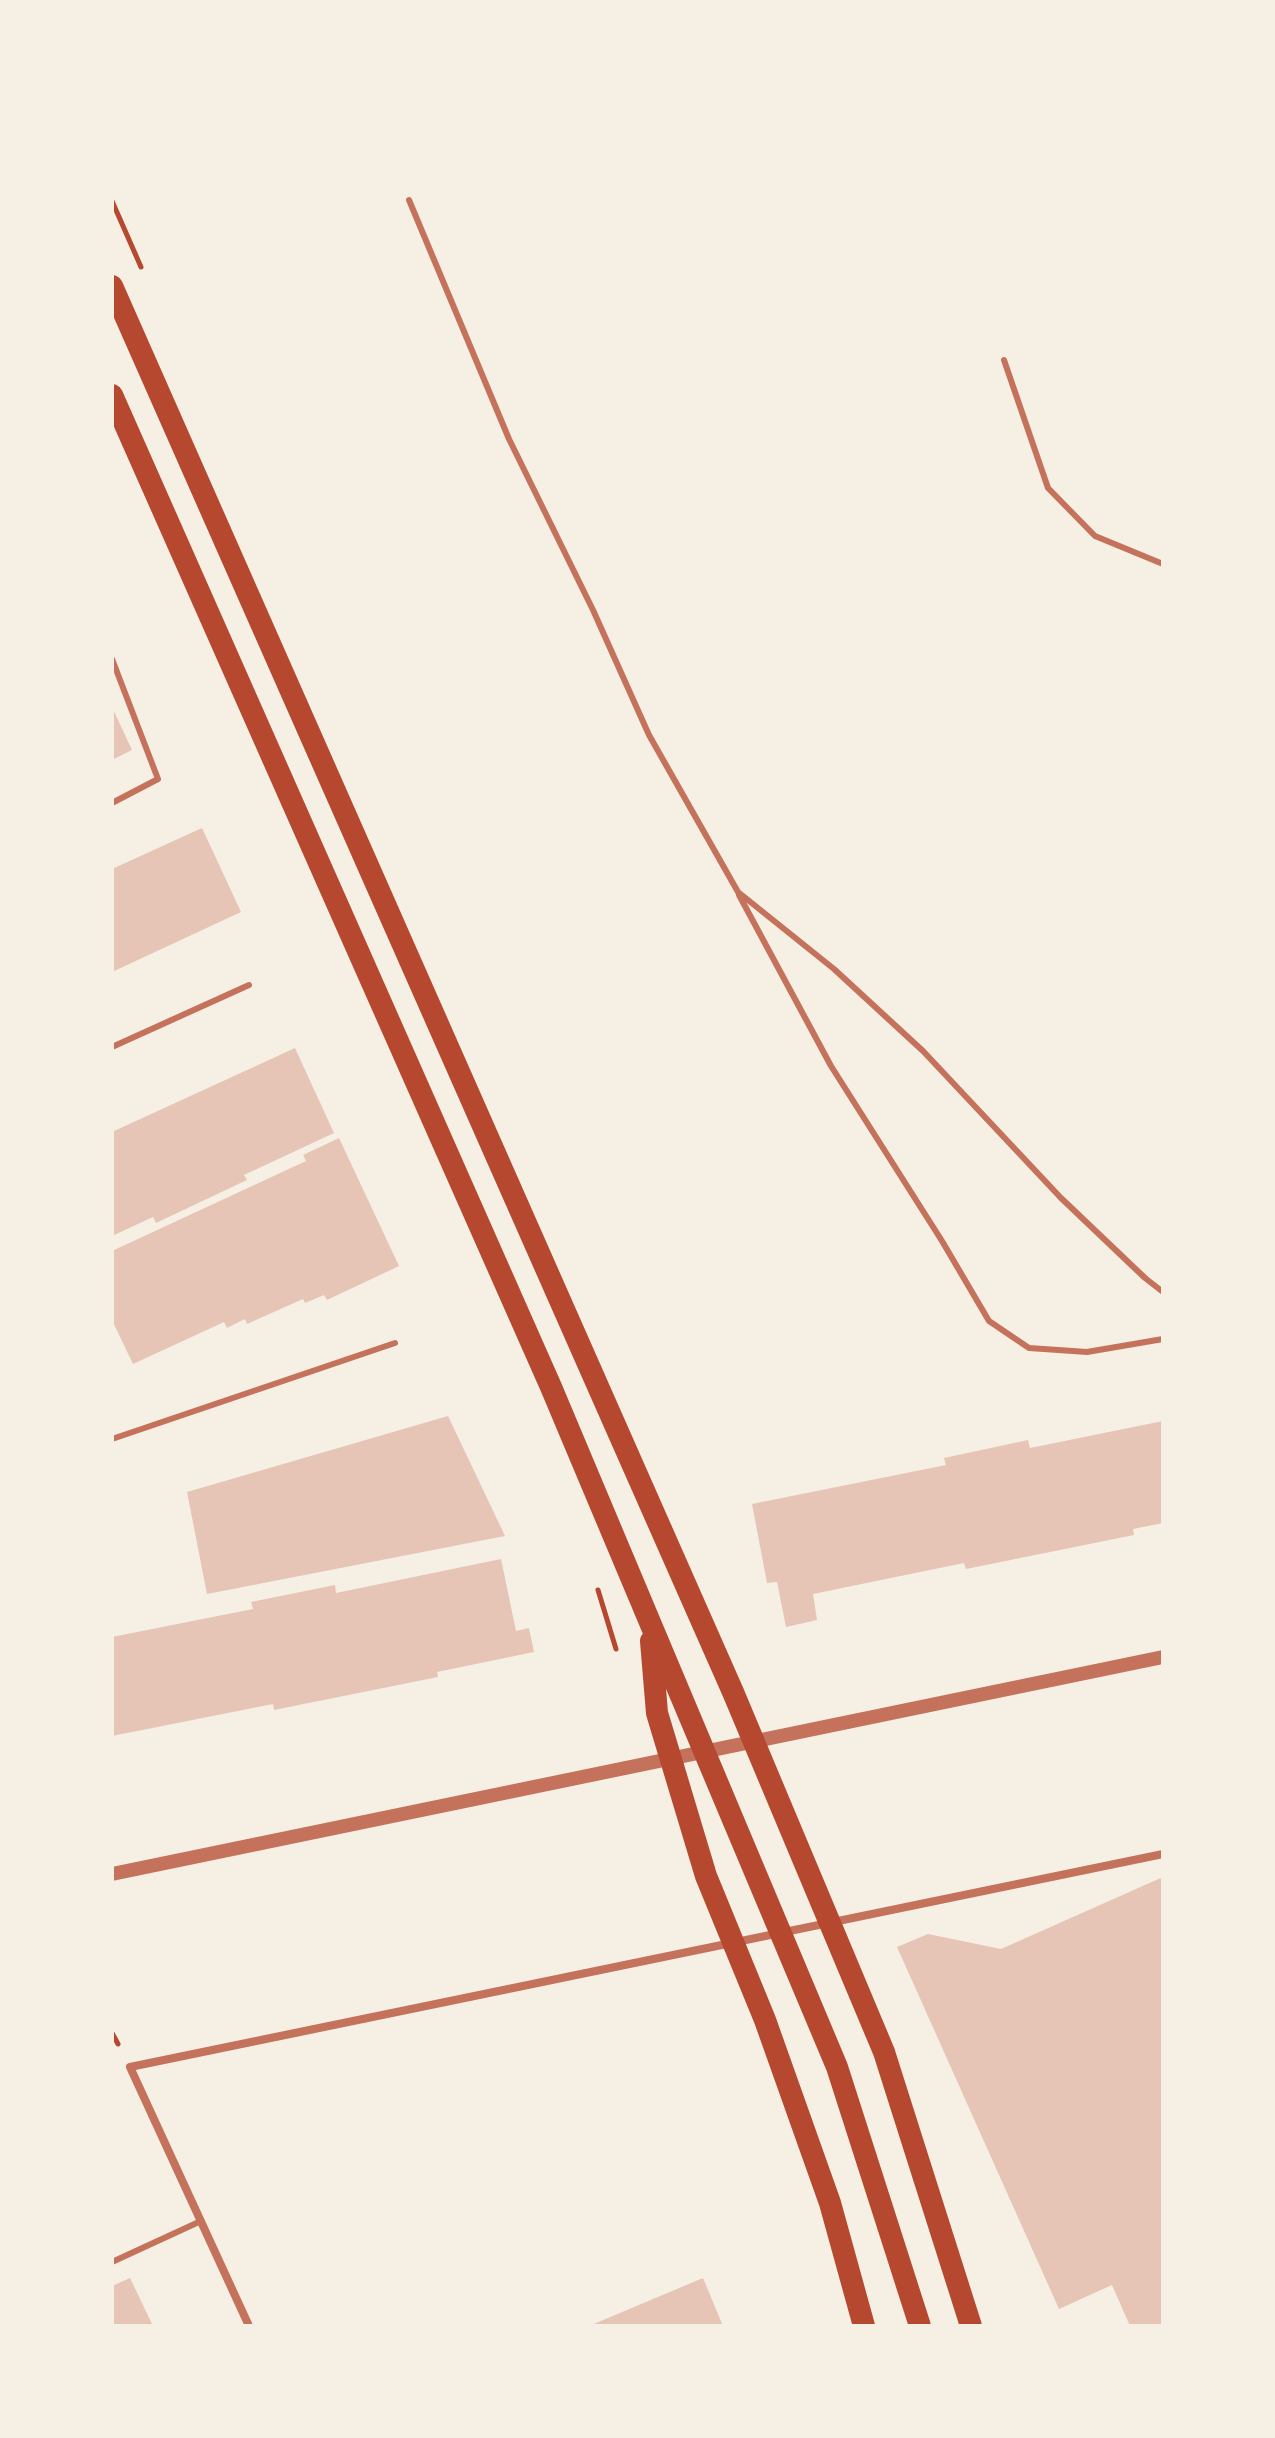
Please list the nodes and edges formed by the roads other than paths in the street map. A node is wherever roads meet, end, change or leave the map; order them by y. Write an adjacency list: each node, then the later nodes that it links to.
1 (409, 200): 8 (lane)
2 (112, 286): 24 (highway)
3 (1004, 360): 5 (lane)
4 (112, 395): 15 (highway)
5 (1163, 564)
6 (112, 659): 7 (lane)
7 (112, 803)
8 (738, 892): 11 (lane); 12 (lane)
9 (249, 985): 10 (lane)
10 (112, 1047)
11 (1163, 1292)
12 (1163, 1339)
13 (395, 1343): 14 (lane)
14 (112, 1439)
15 (649, 1620): 22 (highway); 23 (highway)
16 (1163, 1657): 18 (street)
17 (1163, 1854): 19 (street)
18 (112, 1874)
19 (201, 2221): 20 (lane); 21 (street)
20 (112, 2262)
21 (249, 2326)
22 (864, 2326)
23 (920, 2326)
24 (971, 2326)

